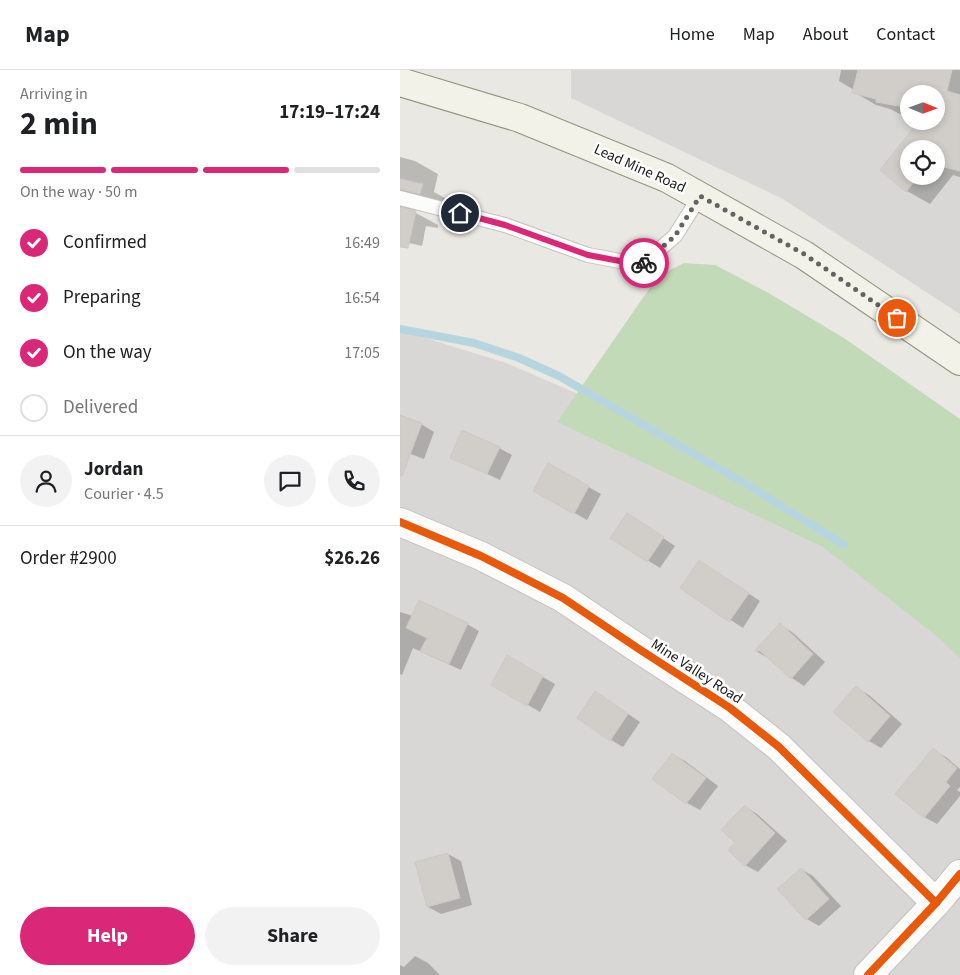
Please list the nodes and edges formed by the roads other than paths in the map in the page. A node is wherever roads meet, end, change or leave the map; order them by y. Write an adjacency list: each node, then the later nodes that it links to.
1 (400, 82): 2 (main road, Lead Mine Road)
2 (700, 196): 3 (lane); 4 (main road, Lead Mine Road)
3 (400, 198)
4 (960, 361)
5 (400, 522): 7 (street, Mine Valley Road)
6 (960, 874): 7 (street)
7 (936, 903): 8 (street)
8 (868, 975)

